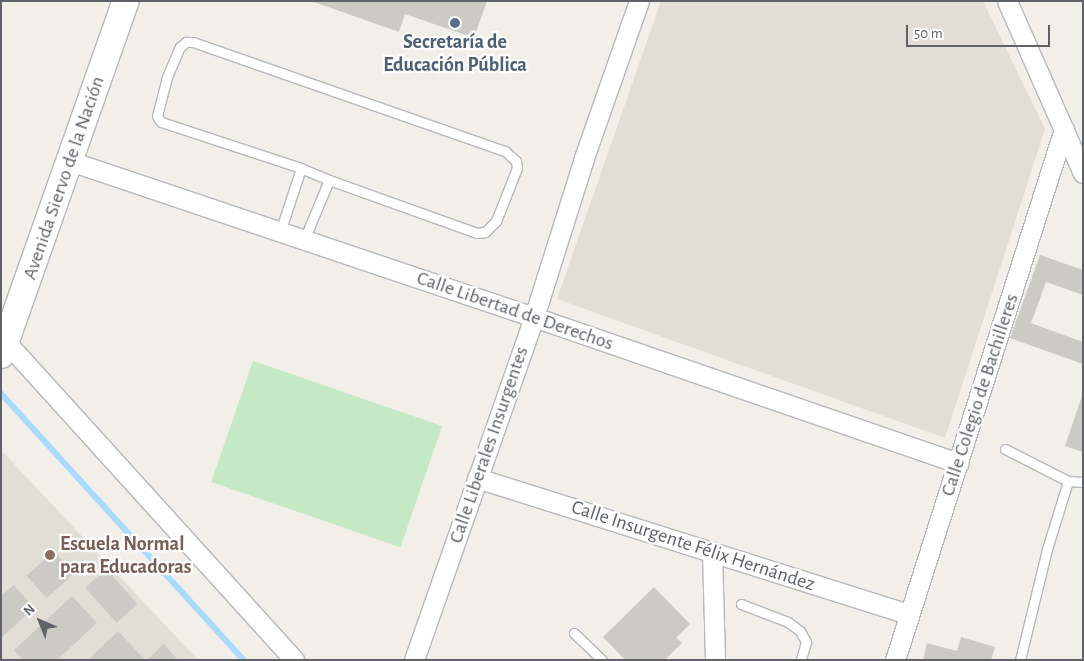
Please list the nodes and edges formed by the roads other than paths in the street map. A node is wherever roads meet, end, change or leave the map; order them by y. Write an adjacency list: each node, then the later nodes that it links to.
1 (126, 1): 5 (street, Avenida Siervo de la Nación)
2 (638, 1): 11 (street, Calle Liberales Insurgentes)
3 (1007, 1): 4 (street)
4 (1064, 129): 7 (street); 14 (street, Calle Colegio de Bachilleres)
5 (70, 161): 9 (street, Calle Libertad de Derechos); 12 (street, Avenida Siervo de la Nación)
6 (301, 168): 8 (lane); 8 (lane); 9 (lane)
7 (1083, 173)
8 (329, 180): 10 (lane)
9 (280, 232): 10 (street, Calle Libertad de Derechos)
10 (304, 240): 11 (street, Calle Libertad de Derechos)
11 (534, 317): 14 (street, Calle Libertad de Derechos); 15 (street, Calle Liberales Insurgentes)
12 (6, 331): 22 (street)
13 (1004, 449): 16 (lane)
14 (959, 463): 20 (street, Calle Colegio de Bachilleres)
15 (477, 478): 18 (street, Calle Insurgente Félix Hernández); 23 (street, Calle Liberales Insurgentes)
16 (1068, 481): 17 (lane); 28 (lane)
17 (1083, 482)
18 (712, 552): 20 (street, Calle Insurgente Félix Hernández); 25 (street)
19 (741, 604): 26 (lane)
20 (909, 614): 27 (street, Calle Colegio de Bachilleres)
21 (574, 633): 24 (lane)
22 (294, 660)
23 (414, 660)
24 (602, 660)
25 (715, 660)
26 (802, 660)
27 (895, 660)
28 (1020, 660)

